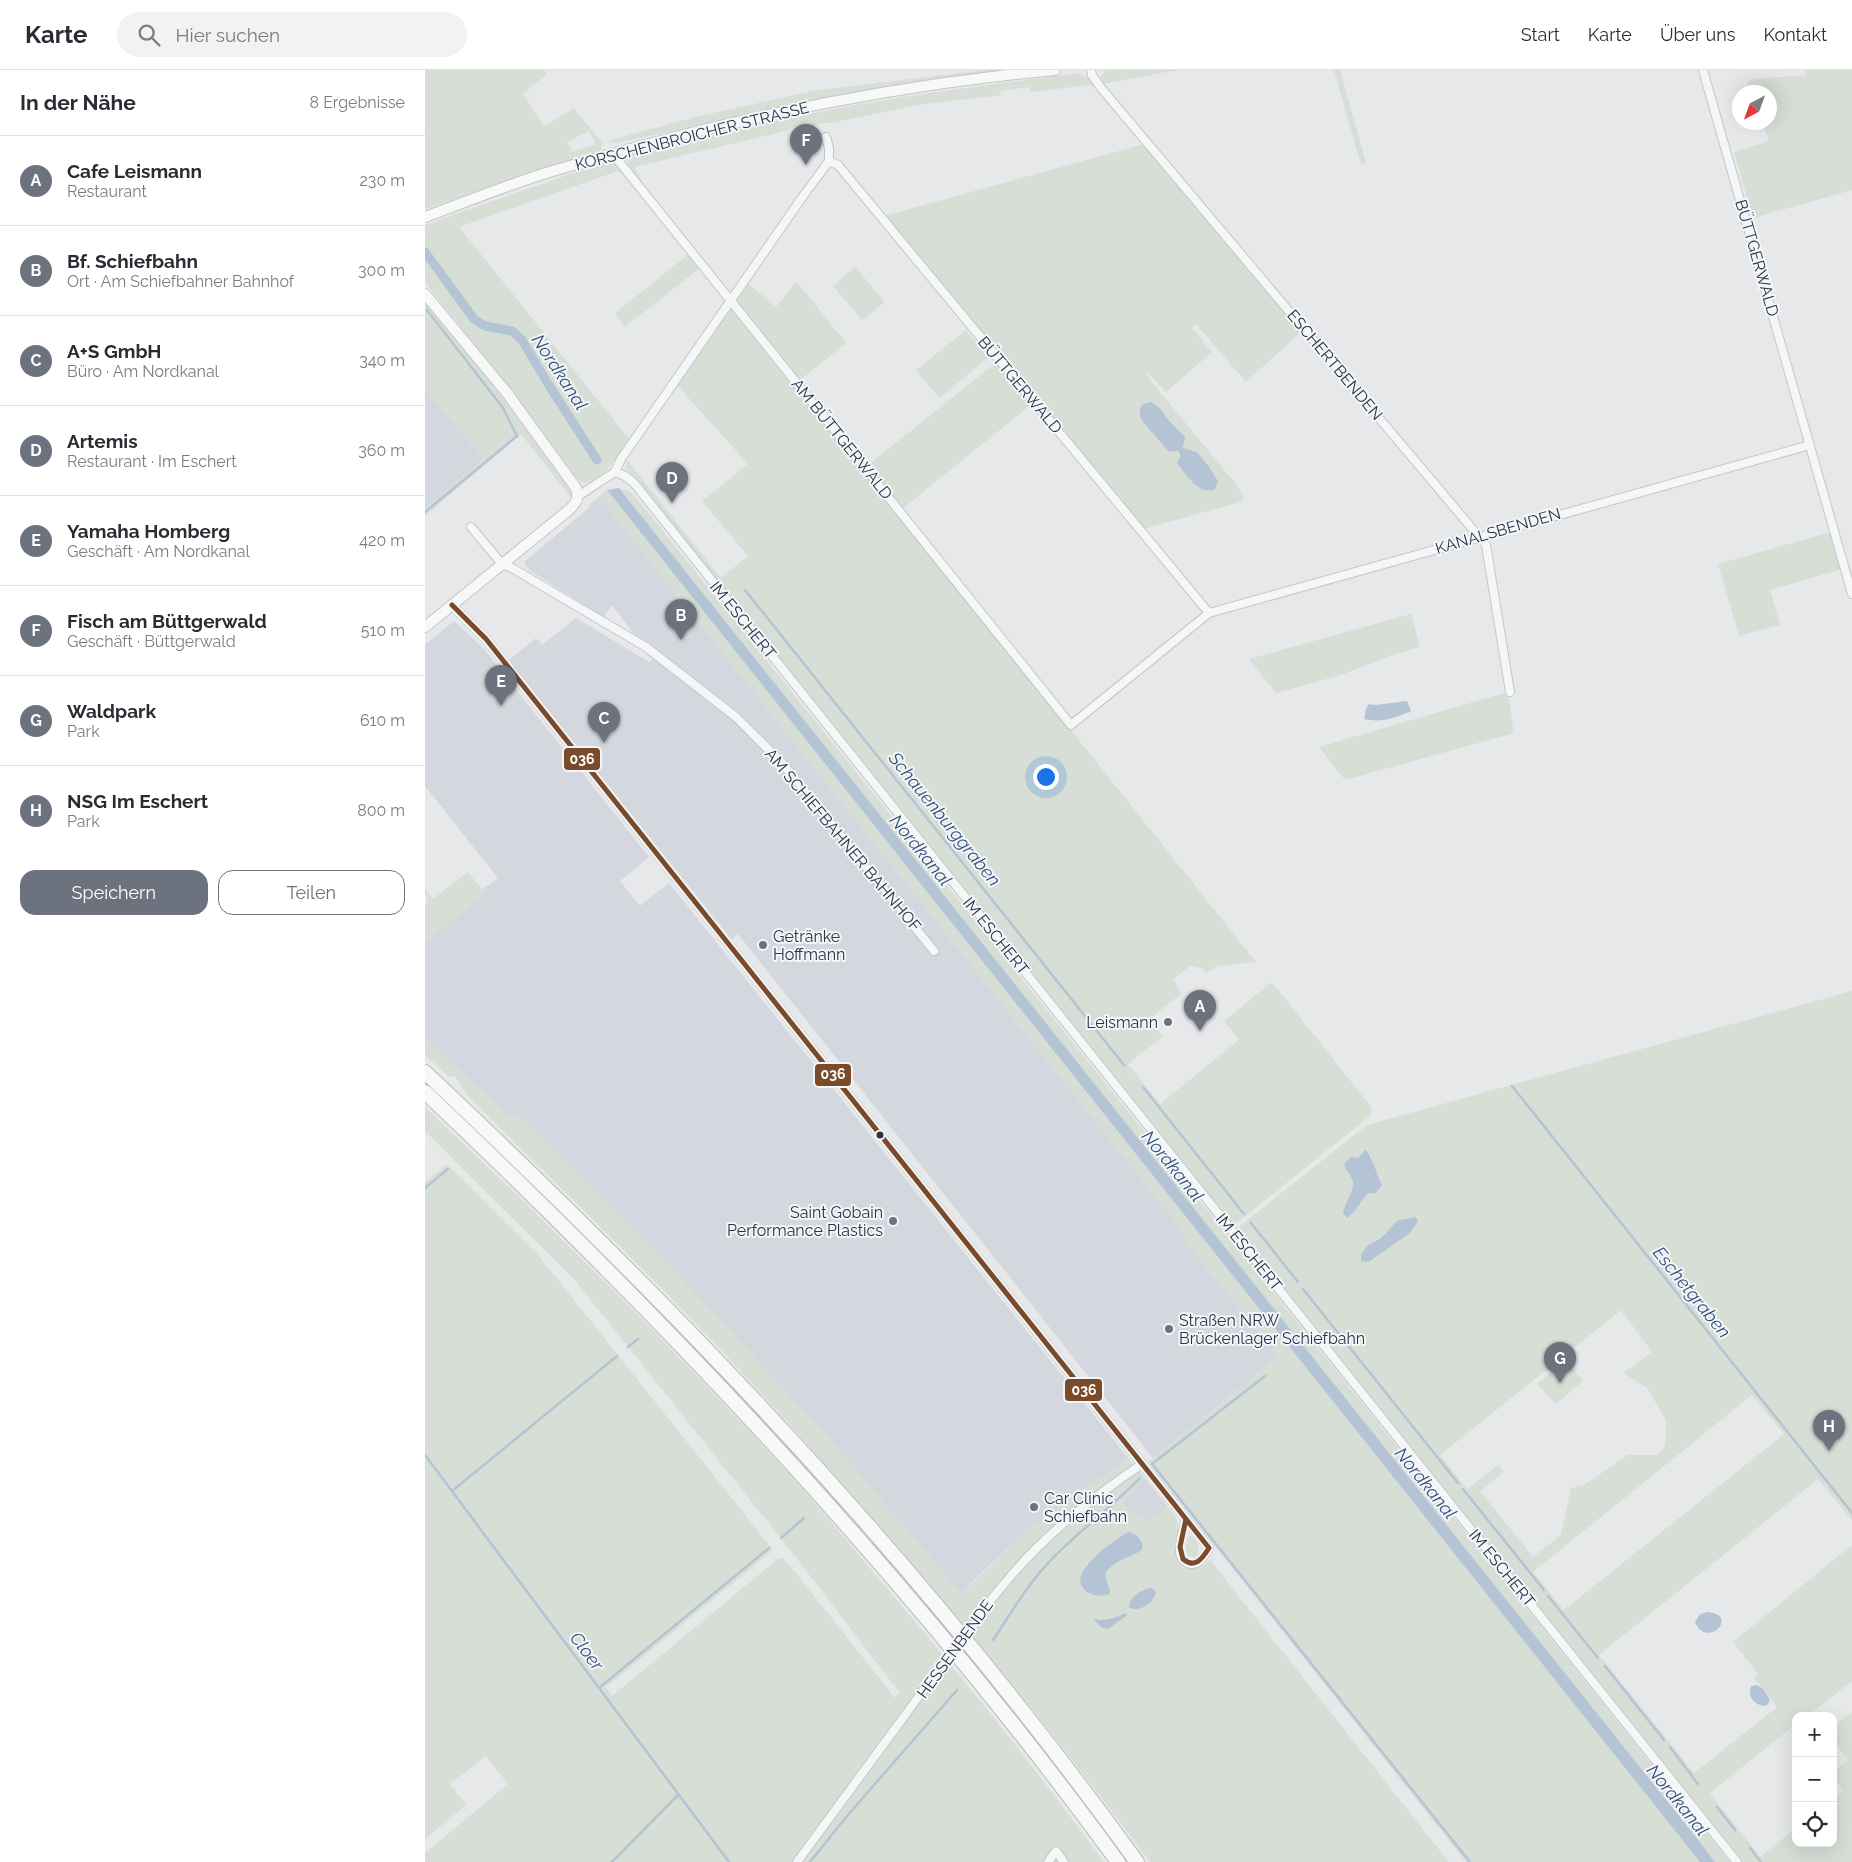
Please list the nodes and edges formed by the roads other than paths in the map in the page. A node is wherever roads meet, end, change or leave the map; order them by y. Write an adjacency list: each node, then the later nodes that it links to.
1 (1055, 70): 5 (main road, KORSCHENBROICHER STRASSE)
2 (1091, 70): 14 (street, ESCHERTBENDEN)
3 (1703, 70): 10 (street, BÜTTGERWALD)
4 (827, 138): 6 (street)
5 (613, 154): 7 (main road, KORSCHENBROICHER STRASSE); 9 (street, AM BÜTTGERWALD)
6 (829, 162): 9 (street); 18 (street, BÜTTGERWALD)
7 (425, 217)
8 (425, 294): 12 (main road)
9 (731, 300): 11 (street); 21 (street, AM BÜTTGERWALD)
10 (1810, 445): 14 (street, KANALSBENDEN); 16 (street)
11 (615, 472): 12 (street); 32 (street, IM ESCHERT)
12 (578, 496): 15 (main road)
13 (471, 526): 15 (street)
14 (1479, 536): 18 (street, KANALSBENDEN); 20 (street, ESCHERTBENDEN)
15 (502, 564): 17 (main road); 22 (street, AM SCHIEFBAHNER BAHNHOF)
16 (1852, 594)
17 (452, 605): 19 (main road); 25 (street)
18 (1209, 612): 21 (street, KANALSBENDEN)
19 (425, 627)
20 (1510, 692)
21 (1071, 725)
22 (934, 951)
23 (425, 1072): 31 (highway)
24 (425, 1092): 30 (highway)
25 (1141, 1464): 26 (street); 27 (street, HESSENBENDE, bridge)
26 (1186, 1519): 26 (street)
27 (797, 1862)
28 (1047, 1862): 29 (street)
29 (1064, 1862)
30 (1118, 1862)
31 (1137, 1862)
32 (1737, 1862)

